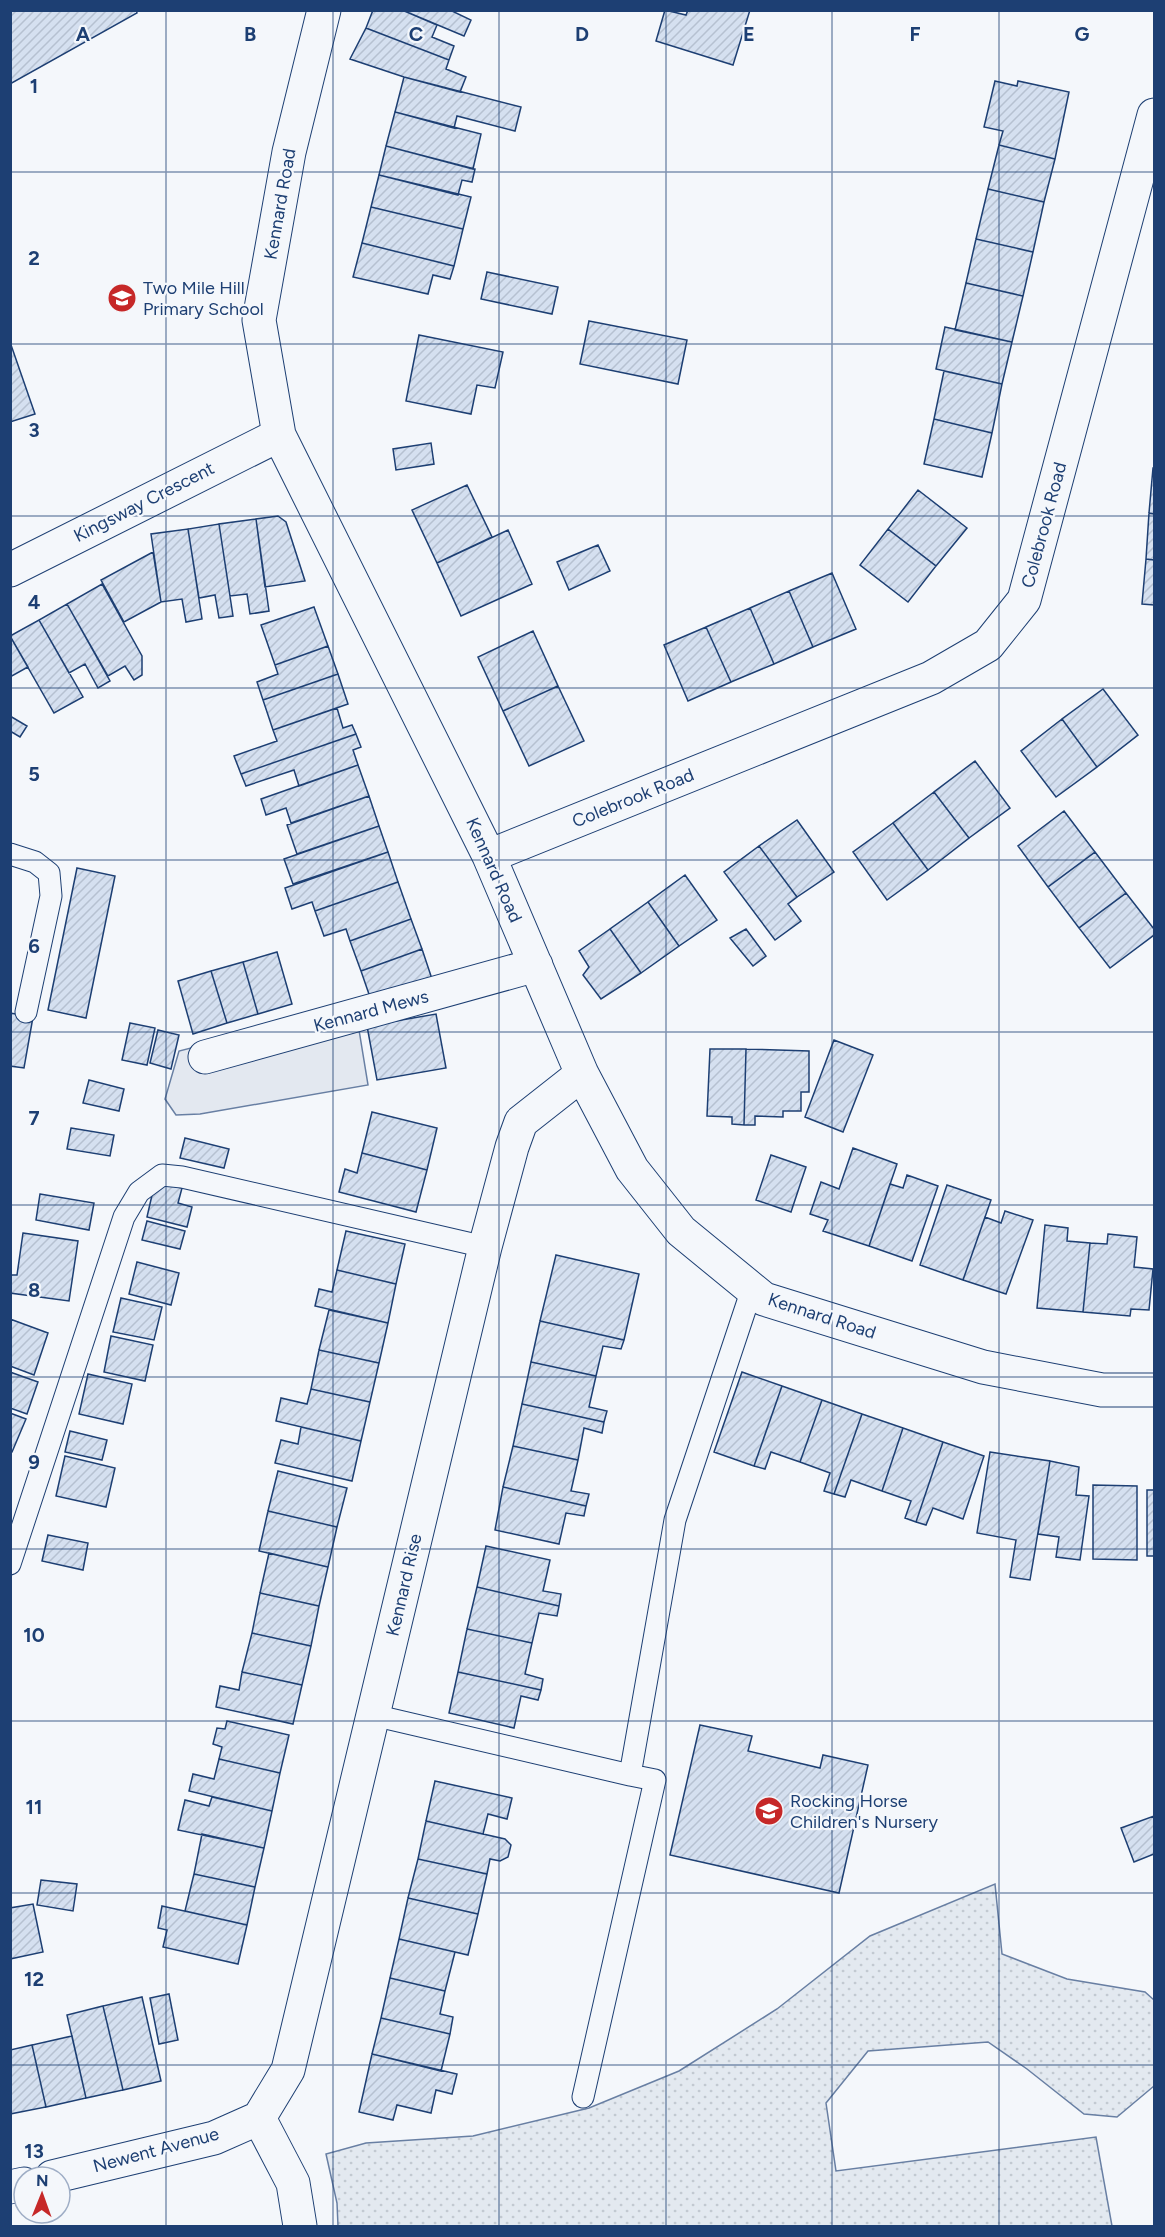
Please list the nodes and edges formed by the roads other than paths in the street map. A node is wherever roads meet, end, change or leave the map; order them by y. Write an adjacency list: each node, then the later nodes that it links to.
1 (324, 10): 3 (street, Kennard Road)
2 (1155, 115): 6 (street, Colebrook Road)
3 (279, 435): 4 (street, Kingsway Crescent); 6 (street, Kennard Road)
4 (10, 570)
5 (10, 854): 8 (lane)
6 (489, 856): 7 (street, Kennard Road)
7 (536, 965): 9 (street, Kennard Mews); 10 (street, Kennard Road)
8 (26, 1012)
9 (205, 1057)
10 (582, 1074): 11 (street, Kennard Rise); 12 (street, Kennard Road)
11 (485, 1246): 14 (lane); 15 (street, Kennard Rise)
12 (752, 1289): 13 (street, Kennard Road); 16 (lane)
13 (1155, 1390)
14 (10, 1564)
15 (373, 1715): 16 (lane); 18 (street, Kennard Rise)
16 (630, 1775): 17 (lane)
17 (583, 2097)
18 (259, 2118): 19 (street, Newent Avenue); 20 (street)
19 (72, 2172)
20 (300, 2226)

